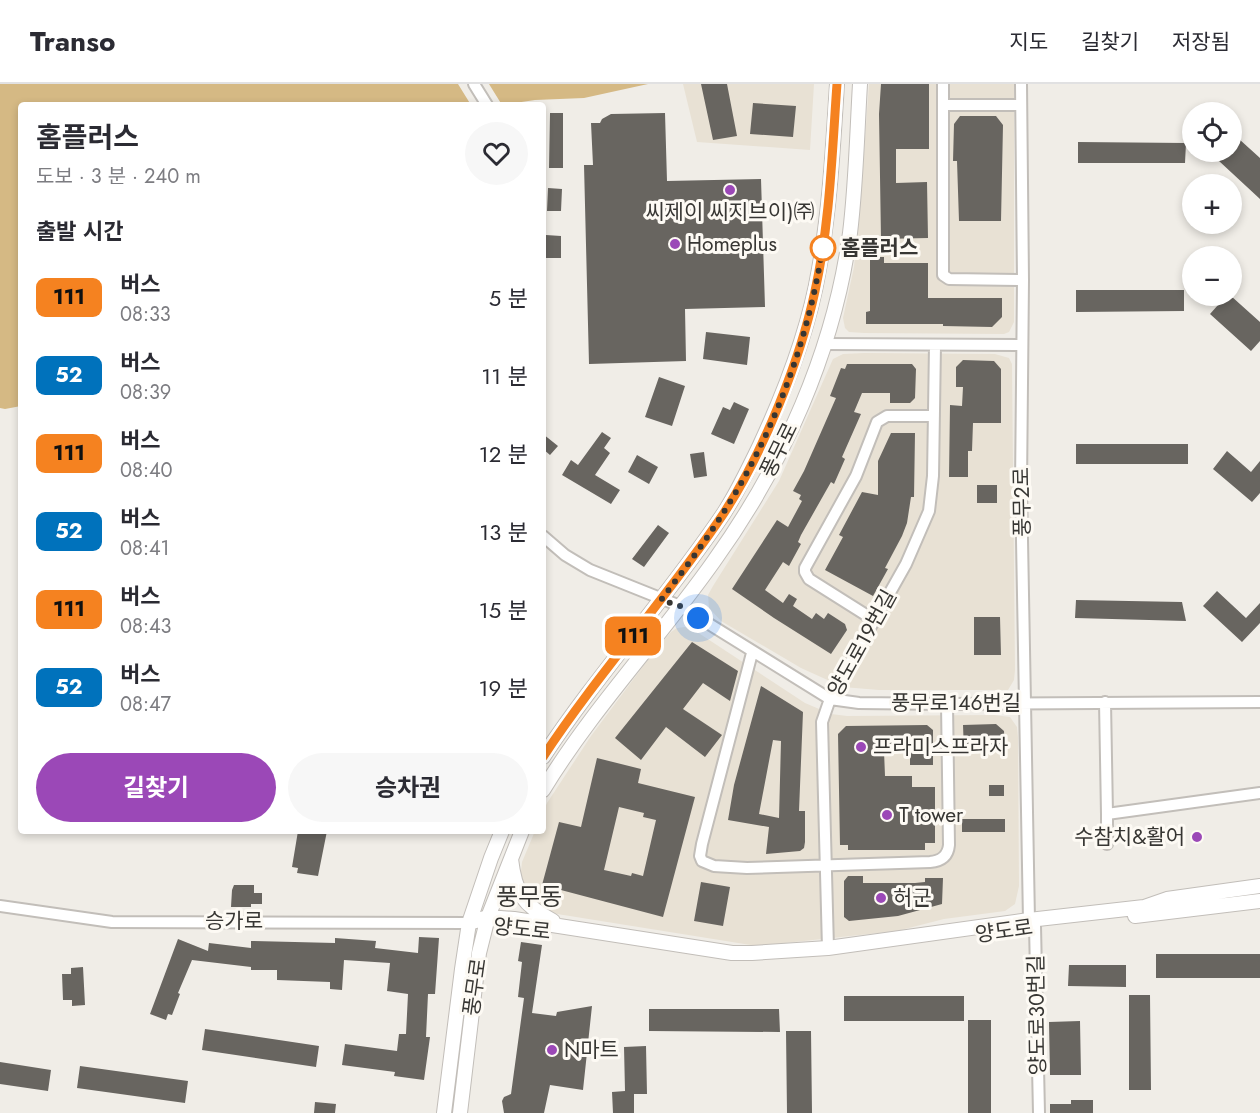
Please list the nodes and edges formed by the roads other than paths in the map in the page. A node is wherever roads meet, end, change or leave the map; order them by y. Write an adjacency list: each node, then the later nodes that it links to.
1 (474, 84): 6 (street)
2 (837, 84): 15 (street, 풍무로)
3 (860, 84): 10 (street, 풍무로)
4 (943, 84): 7 (street)
5 (1021, 84): 8 (street, 풍무2로)
6 (485, 102)
7 (943, 105): 8 (street); 9 (street)
8 (1022, 105): 9 (street, 풍무2로)
9 (1023, 280): 12 (street, 풍무2로)
10 (825, 344): 11 (street); 16 (street, 풍무로)
11 (935, 345): 12 (street); 13 (street, 양도로19번길)
12 (1022, 345): 22 (street, 풍무2로)
13 (934, 416): 17 (street, 양도로19번길); 17 (street)
14 (546, 539): 15 (street, 풍무로146번길)
15 (661, 600): 16 (street, 풍무로146번길); 24 (street, 풍무로)
16 (680, 606): 18 (street, 풍무로146번길); 25 (street, 풍무로)
17 (874, 620): 19 (street, 양도로19번길)
18 (753, 653): 19 (street, 풍무로146번길); 32 (street)
19 (830, 699): 23 (street, 풍무로146번길); 32 (street, 양도로19번길)
20 (1105, 702): 21 (street, 풍무로146번길); 22 (street, 풍무로146번길); 27 (street)
21 (1260, 702)
22 (1026, 703): 23 (street, 풍무로146번길); 38 (street, 풍무2로)
23 (947, 704): 32 (street)
24 (546, 753)
25 (546, 786)
26 (1260, 793): 27 (street)
27 (1107, 814): 30 (street)
28 (501, 834): 37 (street, 풍무로)
29 (521, 834): 31 (street, 풍무로)
30 (1107, 844)
31 (511, 855): 36 (street, 풍무로); 39 (street)
32 (825, 865): 40 (street, 양도로19번길)
33 (1260, 885): 38 (street, 양도로)
34 (1260, 901): 38 (street, 양도로)
35 (0, 906): 37 (street, 승가로)
36 (487, 921): 37 (street, 양도로); 38 (street, 양도로); 39 (street, 양도로); 42 (street, 풍무로)
37 (469, 923): 41 (street, 풍무로)
38 (1032, 923): 40 (street, 양도로); 43 (street, 양도로30번길)
39 (560, 925): 40 (street, 양도로)
40 (828, 948)
41 (444, 1113)
42 (460, 1113)
43 (1039, 1113)

